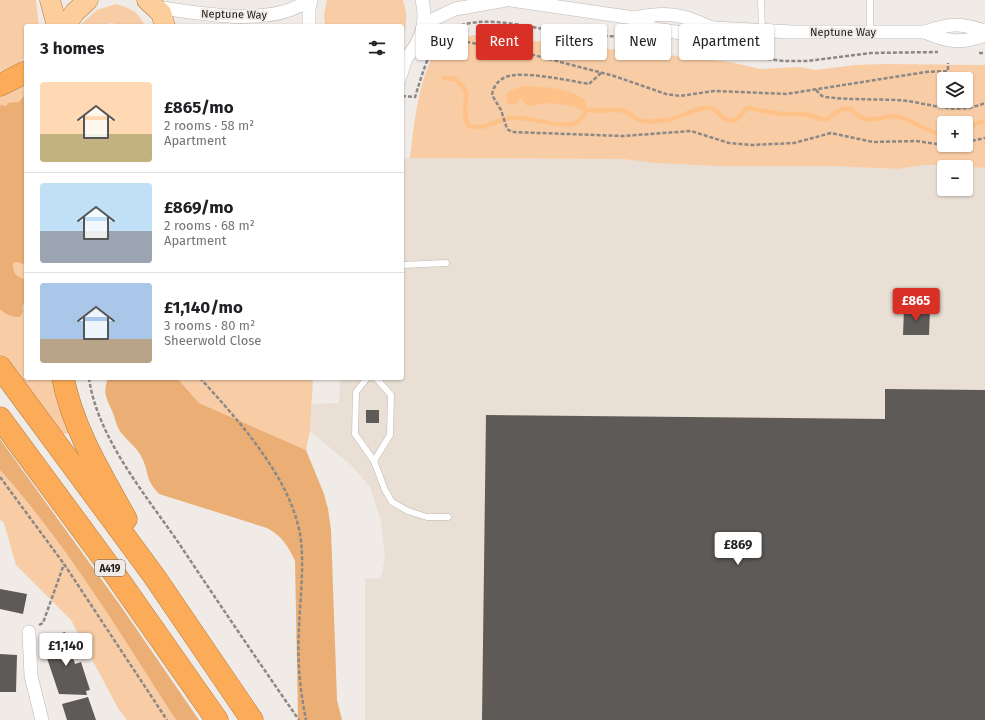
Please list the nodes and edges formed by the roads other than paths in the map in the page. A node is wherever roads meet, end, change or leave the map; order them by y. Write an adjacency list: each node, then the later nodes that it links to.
1 (50, 0): 10 (main road)
2 (88, 0): 11 (main road)
3 (309, 0): 9 (street, Neptune Way); 13 (street)
4 (422, 0): 14 (street)
5 (506, 0): 14 (street)
6 (511, 0): 15 (street, Neptune Way)
7 (762, 0): 16 (lane)
8 (870, 0): 19 (lane)
9 (152, 4): 12 (main road)
10 (56, 24)
11 (66, 24)
12 (164, 24)
13 (309, 24)
14 (424, 24)
15 (703, 24)
16 (762, 24)
17 (774, 31): 19 (street, Neptune Way)
18 (985, 31): 20 (street, Neptune Way)
19 (870, 32): 20 (street, Neptune Way)
20 (925, 32): 21 (street, Neptune Way)
21 (985, 35)
22 (416, 46): 23 (street)
23 (406, 58): 24 (lane)
24 (404, 70)
25 (24, 73): 26 (highway)
26 (0, 85)
27 (446, 263): 28 (lane)
28 (404, 265)
29 (0, 367): 36 (highway, A419)
30 (64, 380): 36 (highway, A419)
31 (365, 380): 34 (lane)
32 (378, 380): 34 (lane)
33 (0, 418): 39 (highway, A419)
34 (374, 461): 35 (lane)
35 (448, 517)
36 (154, 576): 40 (highway, A419)
37 (29, 632): 38 (street)
38 (42, 720)
39 (217, 720)
40 (252, 720)

